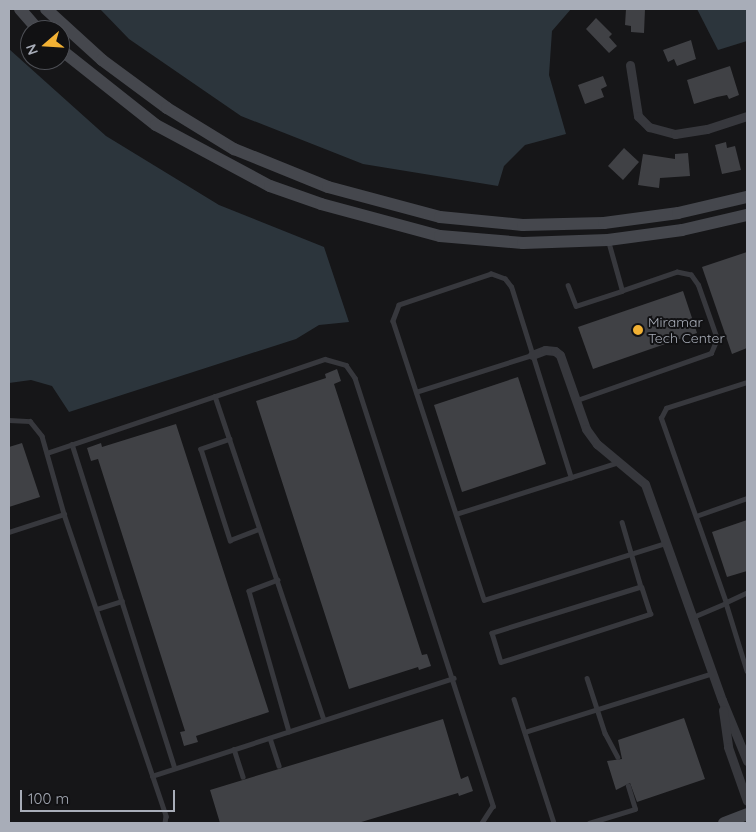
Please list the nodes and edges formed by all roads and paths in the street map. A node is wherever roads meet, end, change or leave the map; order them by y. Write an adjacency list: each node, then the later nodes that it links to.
1 (20, 9): 3 (street)
2 (46, 9): 7 (street)
3 (29, 20)
4 (70, 57): 9 (street)
5 (630, 65): 6 (street)
6 (747, 116)
7 (747, 196)
8 (747, 215): 9 (street)
9 (608, 240): 11 (lane)
10 (568, 285): 11 (lane)
11 (622, 291): 16 (lane)
12 (532, 354): 14 (lane); 14 (lane); 16 (street); 22 (lane)
13 (747, 382): 26 (lane)
14 (416, 392): 25 (lane)
15 (215, 396): 18 (lane); 19 (lane); 41 (lane)
16 (577, 400): 21 (street)
17 (9, 420): 20 (lane)
18 (230, 439): 28 (lane); 28 (lane)
19 (72, 444): 20 (lane); 35 (lane)
20 (47, 453): 24 (lane)
21 (621, 462): 22 (lane); 30 (street)
22 (571, 478): 25 (lane)
23 (747, 498): 26 (lane)
24 (64, 514): 29 (lane); 37 (lane)
25 (456, 514): 31 (lane)
26 (696, 516): 36 (lane)
27 (622, 522): 31 (lane)
28 (259, 529): 32 (lane)
29 (9, 532)
30 (667, 542): 31 (lane); 38 (street)
31 (632, 554): 33 (lane)
32 (278, 580): 46 (lane); 47 (lane)
33 (641, 587): 33 (lane)
34 (747, 594): 36 (lane)
35 (122, 601): 37 (lane); 54 (lane)
36 (726, 604): 38 (lane); 39 (lane)
37 (97, 609): 55 (lane)
38 (693, 617): 40 (street)
39 (747, 671)
40 (713, 673): 44 (street); 45 (lane)
41 (453, 678): 46 (lane); 61 (lane)
42 (587, 678): 45 (lane)
43 (514, 699): 48 (lane)
44 (722, 700): 52 (street); 58 (street)
45 (597, 710): 48 (lane); 51 (lane)
46 (324, 719): 47 (lane)
47 (289, 731): 49 (lane)
48 (525, 732): 62 (lane)
49 (270, 738): 50 (lane); 53 (lane)
50 (234, 749): 54 (lane); 56 (lane)
51 (618, 757)
52 (747, 761)
53 (278, 766)
54 (175, 768): 55 (lane)
55 (152, 776): 60 (lane)
56 (243, 777)
57 (628, 786): 63 (lane)
58 (747, 801)
59 (747, 814): 64 (street)
60 (165, 823)
61 (482, 823)
62 (554, 823)
63 (589, 823)
64 (724, 823)

